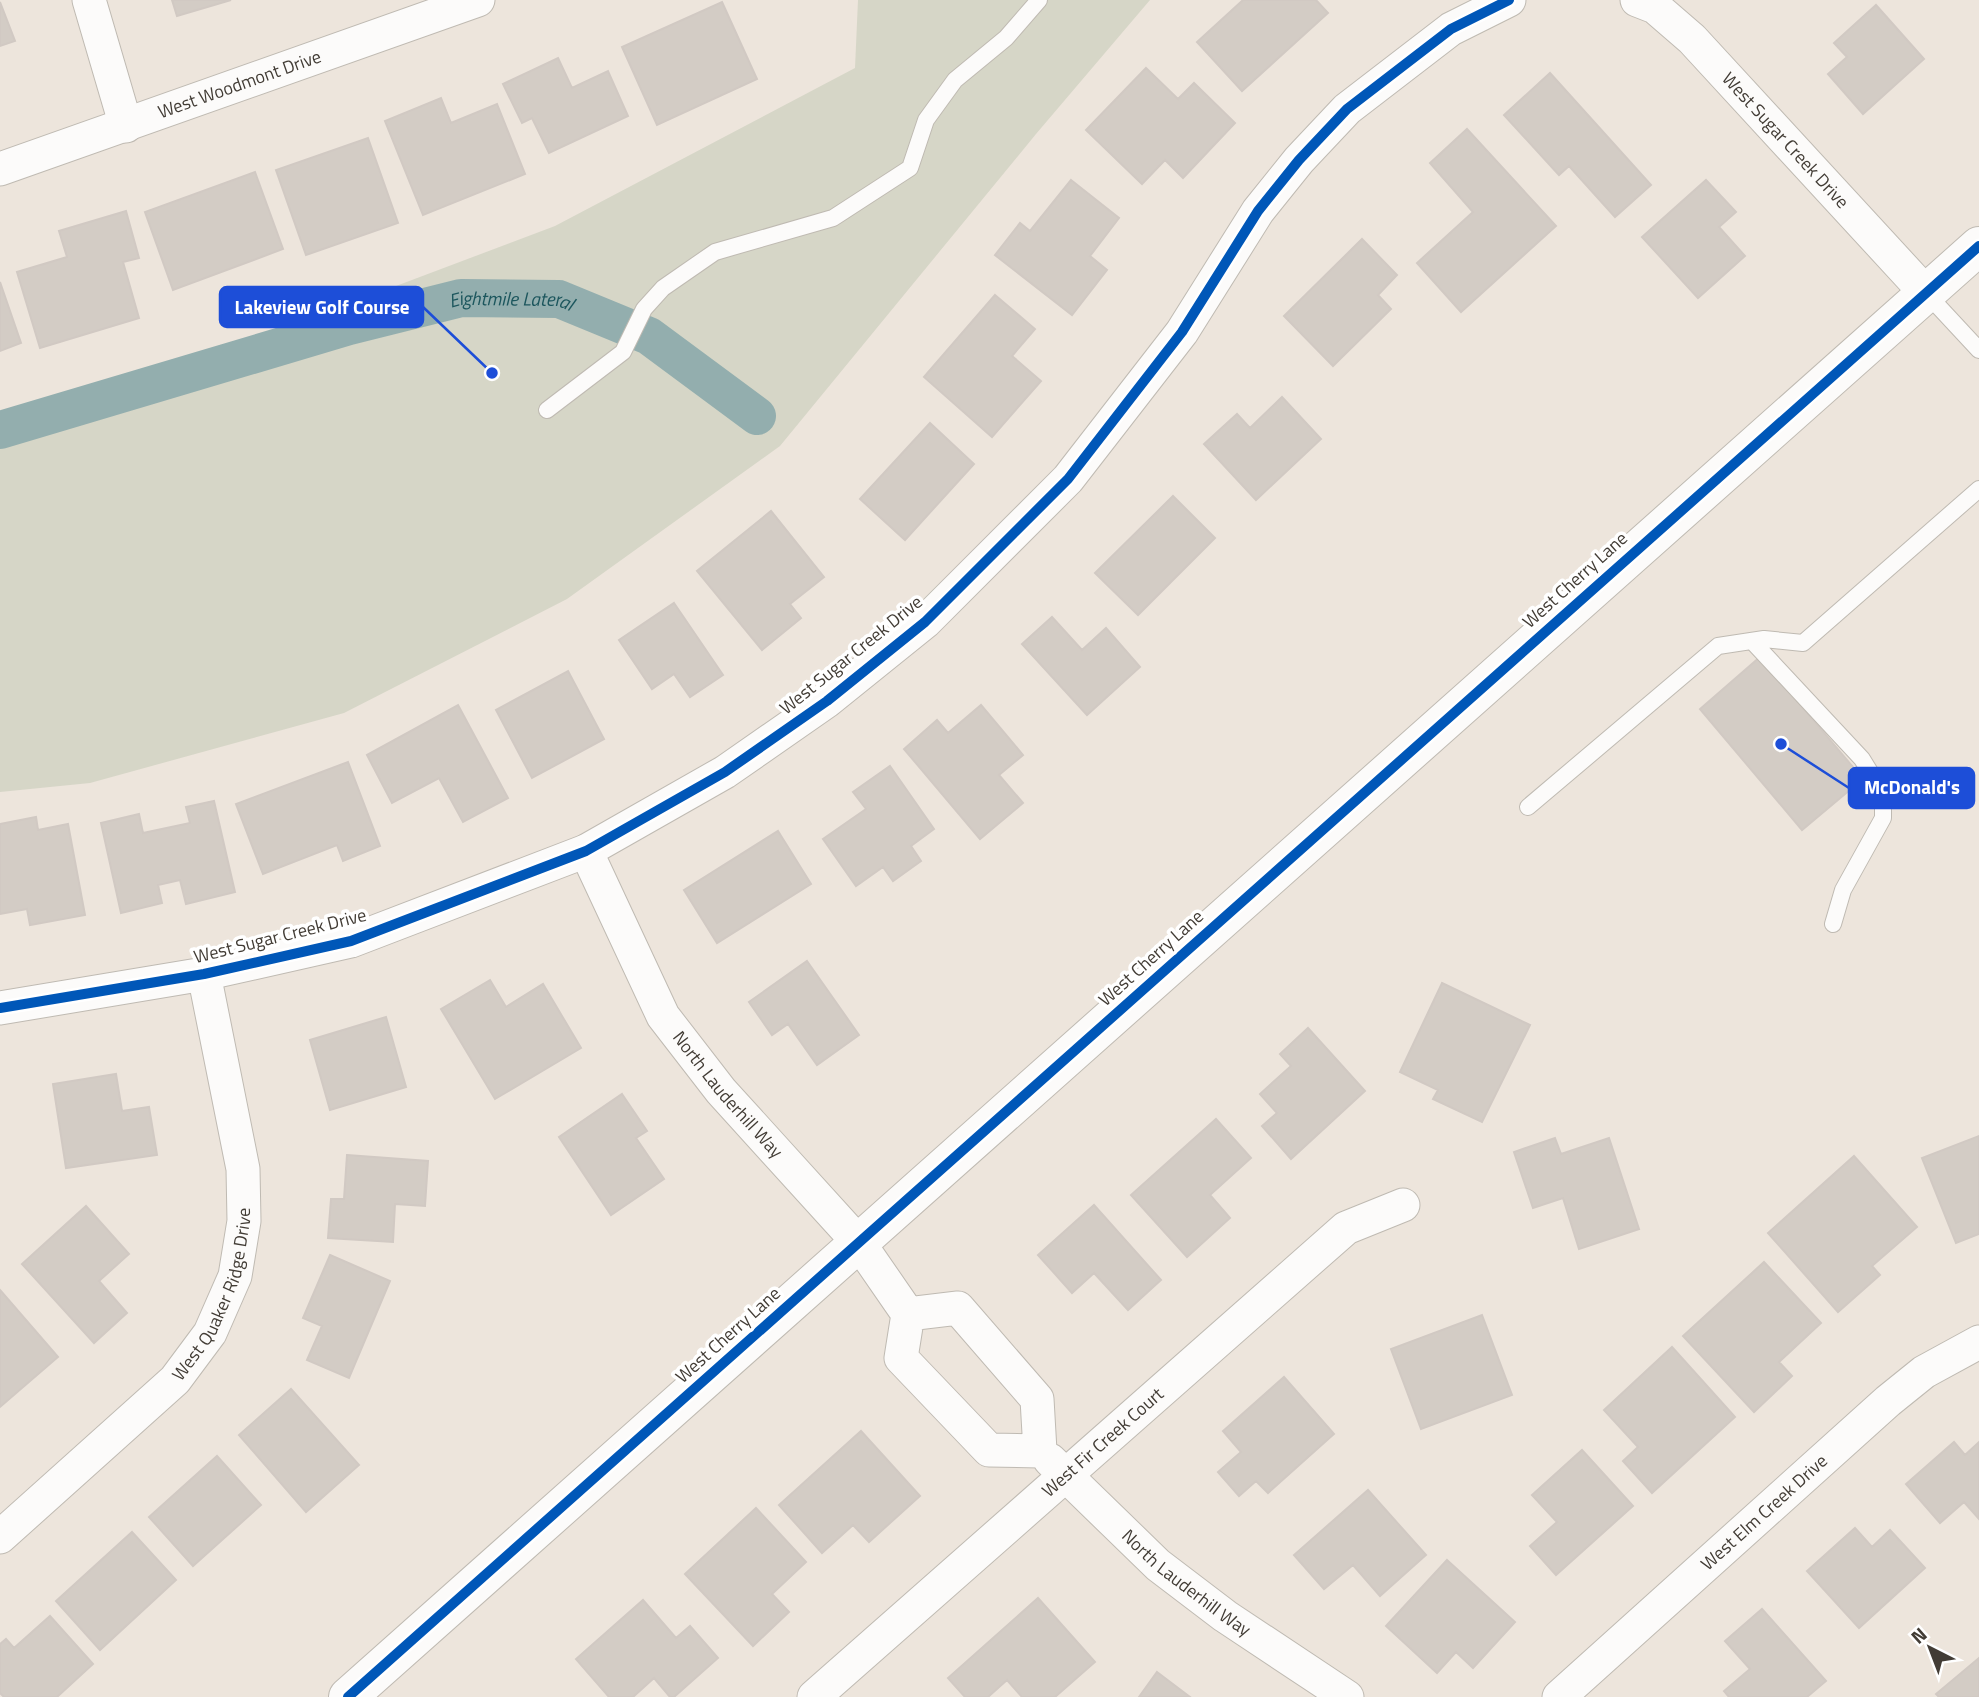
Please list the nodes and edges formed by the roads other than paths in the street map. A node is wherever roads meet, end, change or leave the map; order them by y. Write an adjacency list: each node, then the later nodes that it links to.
1 (89, 0): 6 (street)
2 (478, 0): 6 (street, West Woodmont Drive)
3 (1039, 0): 11 (lane)
4 (1509, 0): 15 (street, West Sugar Creek Drive)
5 (1637, 0): 9 (street, West Sugar Creek Drive)
6 (126, 125): 7 (street, West Woodmont Drive)
7 (0, 169)
8 (1979, 246): 9 (main road, West Cherry Lane)
9 (1925, 292): 10 (lane); 20 (main road, West Cherry Lane)
10 (1979, 350)
11 (547, 410)
12 (1979, 489): 13 (lane)
13 (1752, 641): 14 (lane); 16 (lane)
14 (1528, 807)
15 (586, 851): 17 (street, West Sugar Creek Drive); 20 (street, North Lauderhill Way)
16 (1833, 924)
17 (204, 974): 18 (street, West Sugar Creek Drive); 25 (street, West Quaker Ridge Drive)
18 (0, 1008)
19 (1403, 1205): 24 (street, West Fir Creek Court)
20 (859, 1243): 21 (street, North Lauderhill Way); 26 (main road, West Cherry Lane)
21 (908, 1314): 23 (street); 23 (street)
22 (1979, 1342): 29 (street, West Elm Creek Drive)
23 (1040, 1451): 24 (street, North Lauderhill Way)
24 (1065, 1473): 27 (street, West Fir Creek Court); 28 (street, North Lauderhill Way)
25 (0, 1537)
26 (348, 1697)
27 (814, 1697)
28 (1347, 1697)
29 (1559, 1697)

